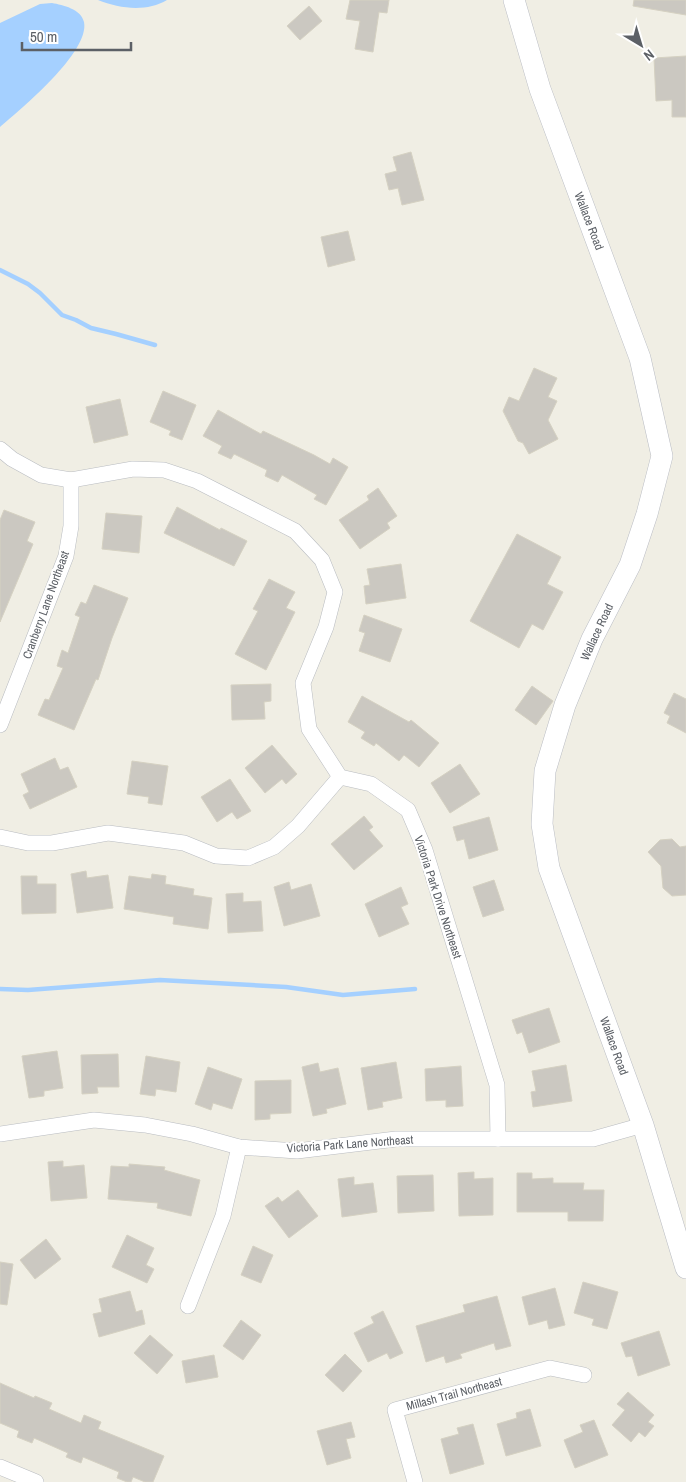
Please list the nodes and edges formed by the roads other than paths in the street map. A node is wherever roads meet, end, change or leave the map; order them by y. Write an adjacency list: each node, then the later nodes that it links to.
1 (514, 0): 7 (street, Wallace Road)
2 (0, 449): 3 (street)
3 (71, 480): 4 (street, Cranberry Lane Northeast); 5 (street)
4 (0, 725)
5 (340, 777): 6 (street); 9 (street, Victoria Park Drive Northeast)
6 (0, 837)
7 (643, 1125): 9 (street, Victoria Park Lane Northeast); 11 (street, Wallace Road)
8 (0, 1134): 10 (street, Victoria Park Lane Northeast)
9 (498, 1139): 10 (street, Victoria Park Lane Northeast)
10 (239, 1147): 12 (street)
11 (686, 1268)
12 (188, 1306)
13 (584, 1376): 16 (street, Millash Trail Northeast)
14 (0, 1468): 15 (street)
15 (36, 1482)
16 (415, 1482)

